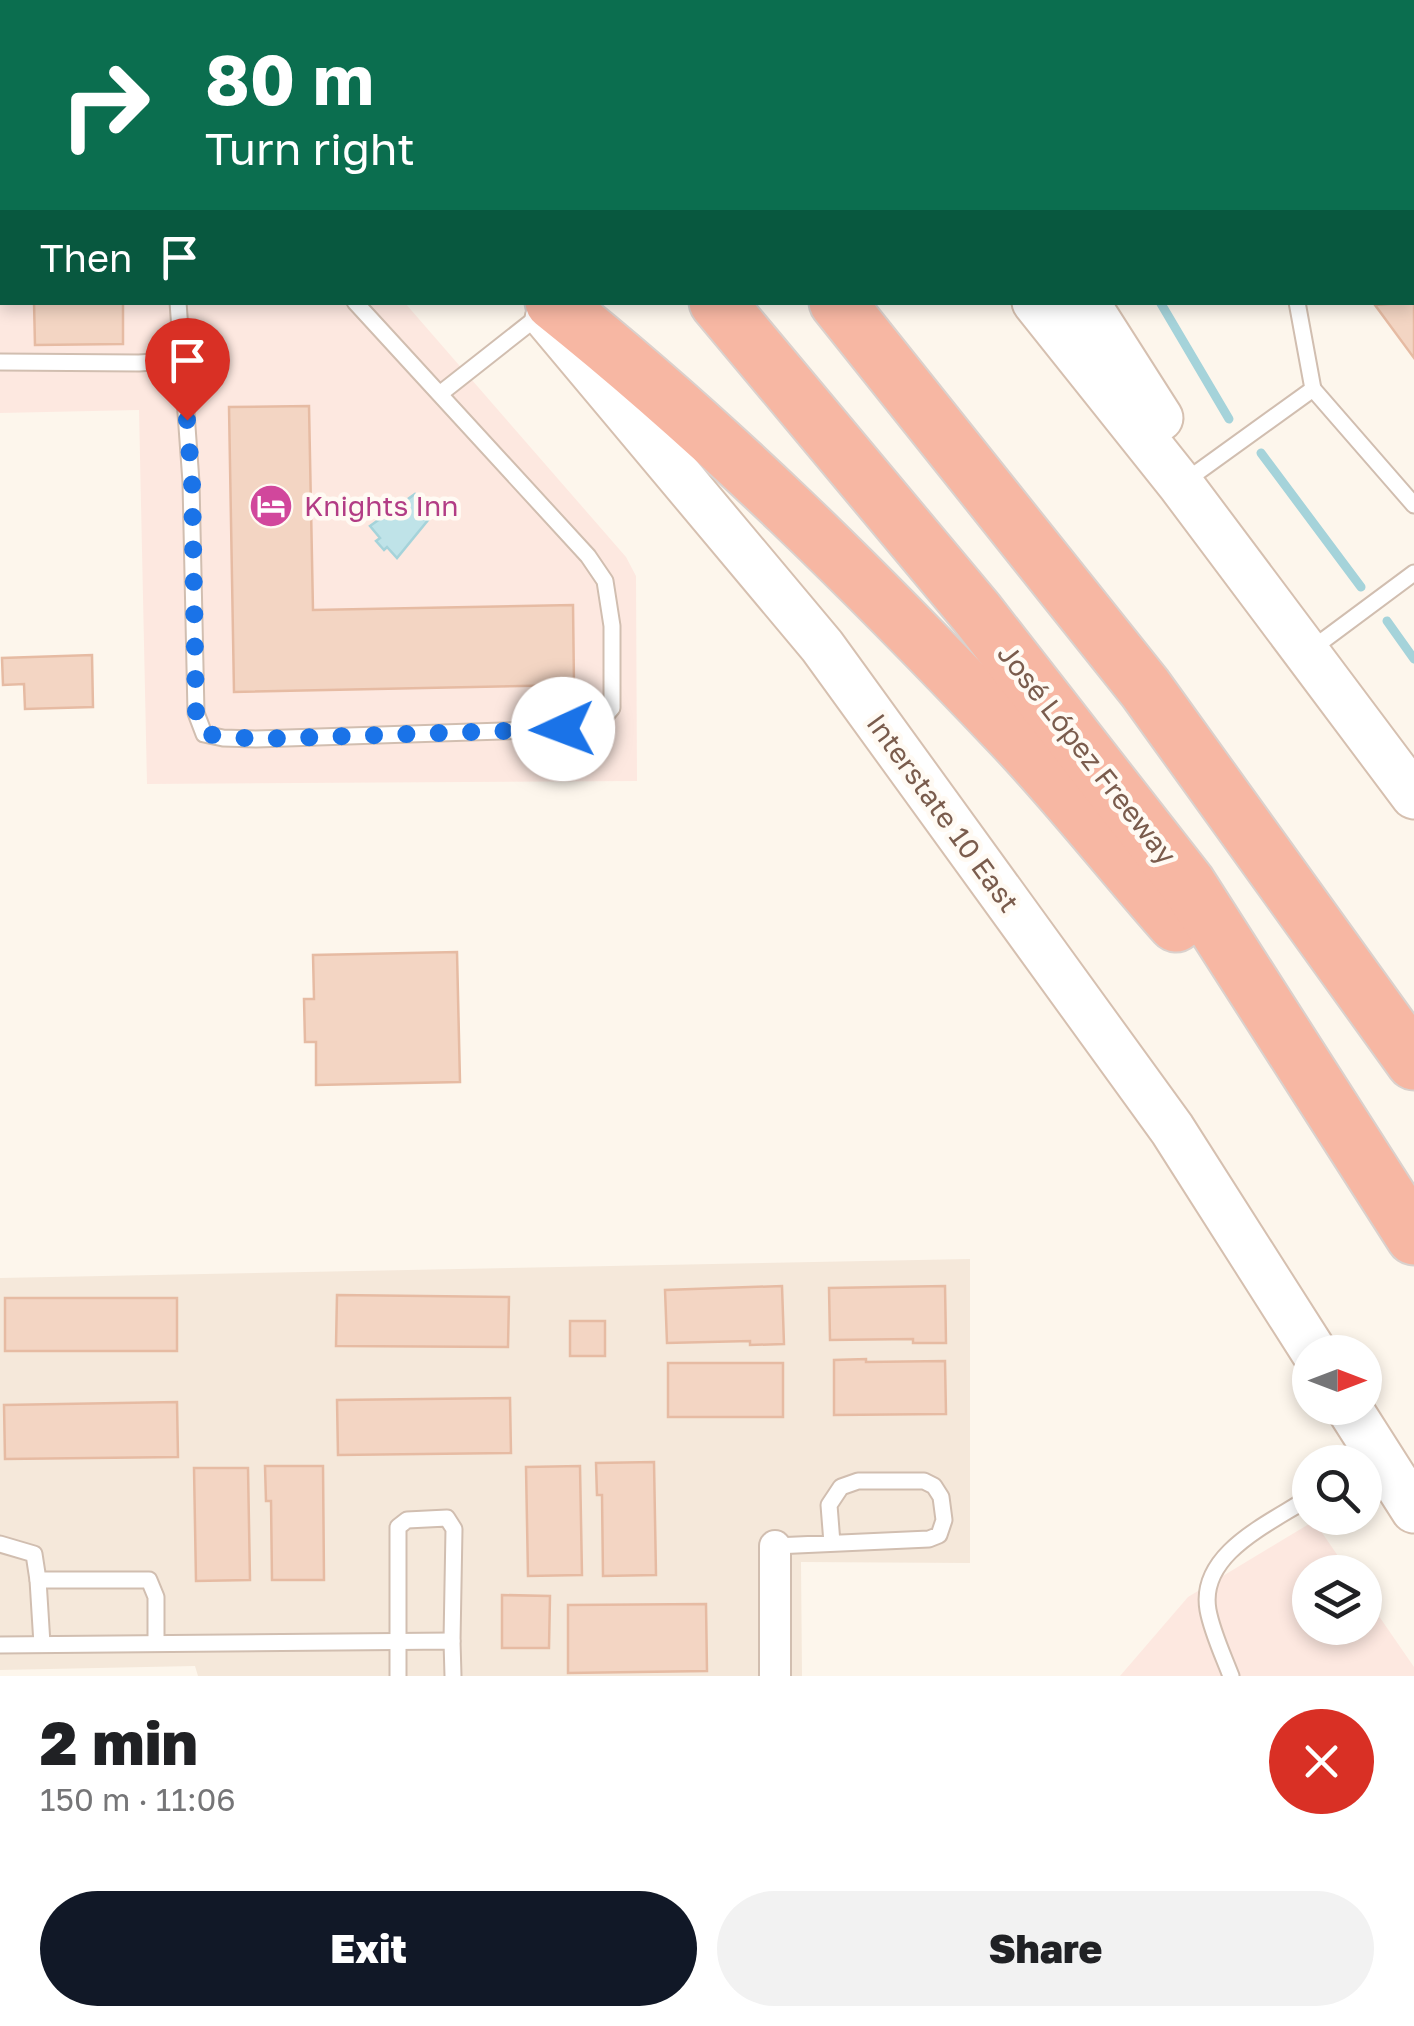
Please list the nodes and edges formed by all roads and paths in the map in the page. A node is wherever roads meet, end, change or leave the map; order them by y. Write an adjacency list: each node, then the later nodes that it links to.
1 (178, 305): 9 (lane)
2 (358, 305): 12 (lane)
3 (720, 305): 19 (highway, José López Freeway)
4 (840, 305): 18 (highway)
5 (1037, 305): 13 (main road)
6 (1088, 305): 13 (main road)
7 (1298, 305): 11 (lane)
8 (543, 306): 12 (lane); 19 (highway); 21 (main road, Interstate 10 East)
9 (180, 360): 10 (lane); 12 (lane)
10 (0, 362)
11 (1314, 389): 13 (lane); 14 (lane)
12 (441, 392)
13 (1176, 478): 16 (main road)
14 (1414, 506)
15 (1414, 573): 16 (lane)
16 (1306, 654): 17 (main road)
17 (1414, 796)
18 (1414, 1062)
19 (1321, 1092): 20 (highway, José López Freeway)
20 (1414, 1238)
21 (1303, 1335)
22 (1382, 1472): 24 (main road)
23 (1292, 1510): 37 (lane)
24 (1414, 1510)
25 (832, 1543): 25 (lane); 27 (lane)
26 (0, 1544): 28 (lane)
27 (775, 1546): 36 (street)
28 (38, 1580): 31 (lane); 32 (lane)
29 (398, 1641): 30 (lane); 30 (lane); 31 (lane); 34 (lane)
30 (452, 1641): 35 (lane)
31 (156, 1642): 32 (lane)
32 (42, 1644): 33 (lane)
33 (0, 1645)
34 (398, 1676)
35 (453, 1676)
36 (775, 1676)
37 (1230, 1676)

